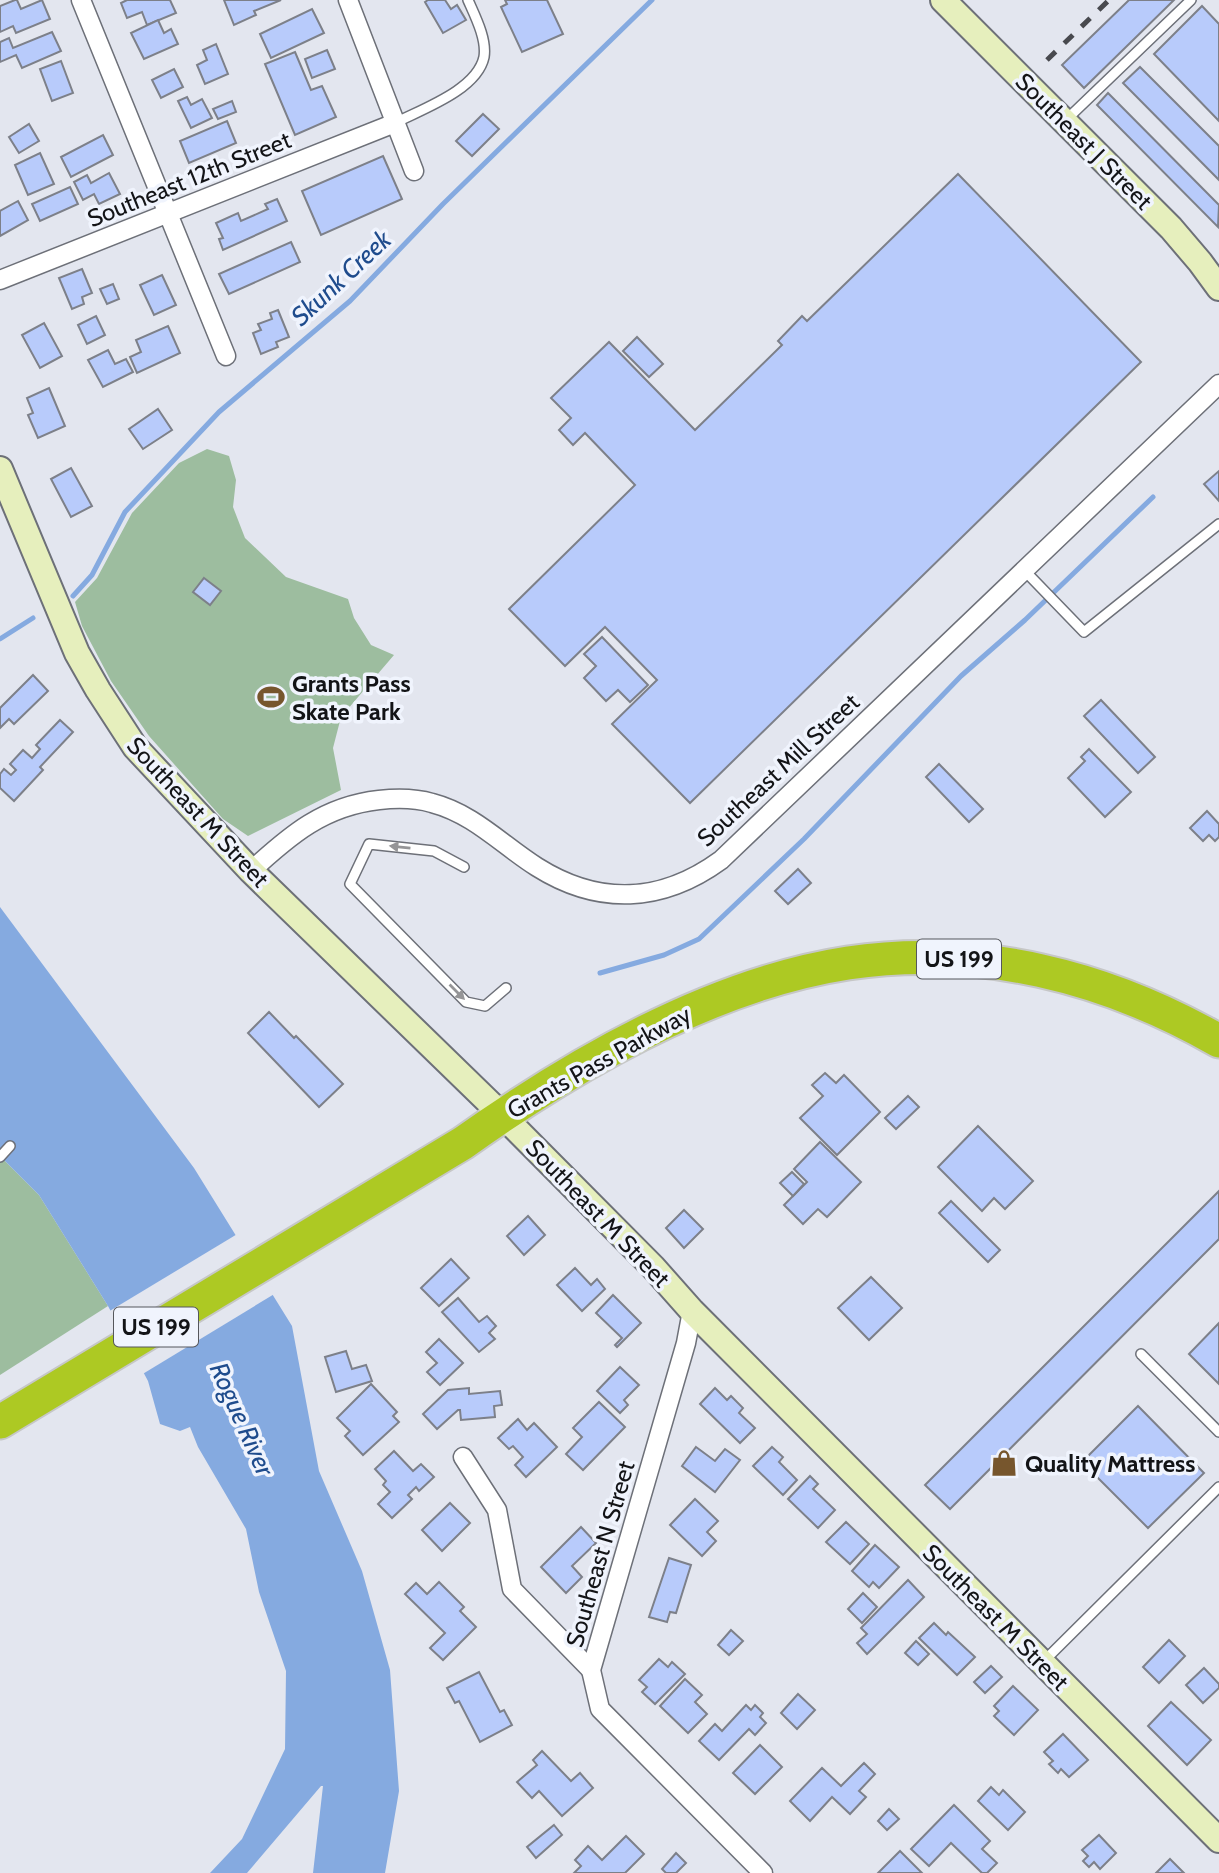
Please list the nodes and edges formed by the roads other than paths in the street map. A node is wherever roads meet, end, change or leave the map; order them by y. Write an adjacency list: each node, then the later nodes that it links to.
1 (80, 0): 9 (street)
2 (348, 0): 7 (street)
3 (468, 0): 7 (lane)
4 (943, 0): 6 (street, Southeast J Street)
5 (1191, 0): 6 (lane)
6 (1065, 122): 11 (street, Southeast J Street)
7 (395, 123): 8 (street); 9 (street, Southeast 12th Street)
8 (414, 171)
9 (168, 214): 10 (street, Southeast 12th Street); 12 (street)
10 (0, 280)
11 (1219, 288)
12 (226, 356)
13 (1219, 384): 16 (street, Southeast Mill Street)
14 (0, 469): 18 (street, Southeast M Street)
15 (1219, 524): 16 (lane)
16 (1024, 570): 18 (street, Southeast Mill Street)
17 (464, 867): 19 (lane, one-way to 19)
18 (251, 871): 21 (street, Southeast M Street)
19 (506, 988)
20 (1219, 1041): 21 (highway, Grants Pass Parkway / US 199)
21 (502, 1115): 24 (street, Southeast M Street); 26 (highway, Grants Pass Parkway / US 199)
22 (10, 1146): 23 (lane)
23 (0, 1157)
24 (692, 1311): 30 (street, Southeast M Street); 31 (street, Southeast N Street)
25 (1141, 1354): 27 (lane)
26 (0, 1422)
27 (1219, 1432)
28 (463, 1457): 31 (street)
29 (1219, 1487): 30 (lane)
30 (1042, 1663): 32 (street, Southeast M Street)
31 (592, 1670): 33 (street, Southeast N Street)
32 (1219, 1840)
33 (763, 1873)

